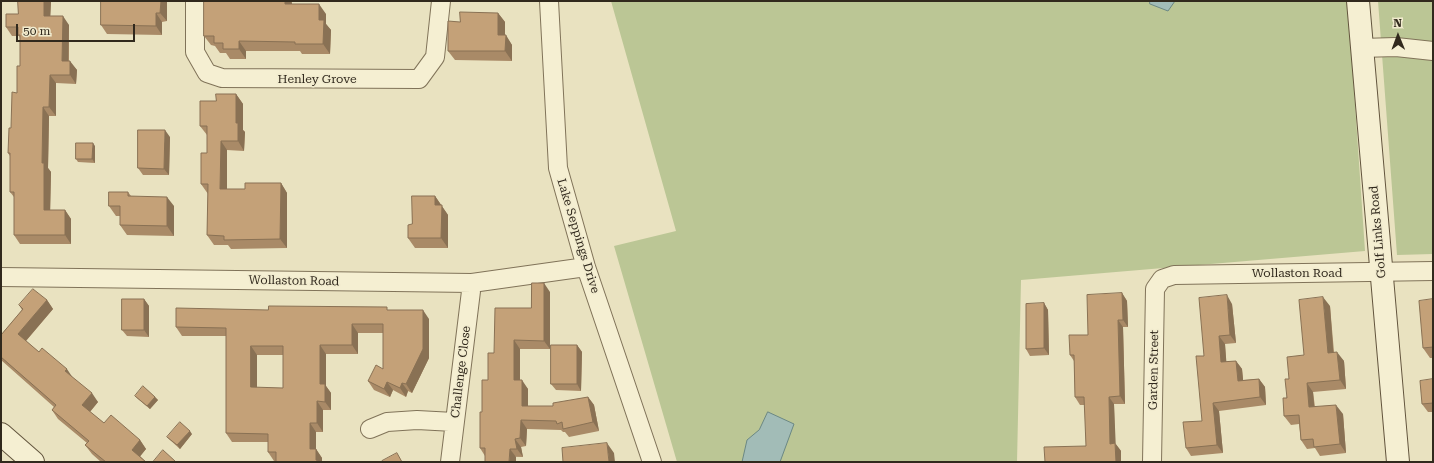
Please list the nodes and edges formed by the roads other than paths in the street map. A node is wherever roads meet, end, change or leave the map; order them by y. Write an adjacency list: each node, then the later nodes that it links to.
1 (195, 1): 2 (street, Henley Grove)
2 (441, 1)
3 (549, 1): 7 (street, Lake Seppings Drive)
4 (1358, 1): 5 (main road, Golf Links Road)
5 (1361, 48): 6 (street); 9 (main road, Golf Links Road)
6 (1433, 51)
7 (586, 267): 12 (street, Wollaston Road); 18 (street, Lake Seppings Drive)
8 (1433, 271): 9 (street, Wollaston Road)
9 (1381, 273): 11 (street, Wollaston Road); 20 (main road, Golf Links Road)
10 (1, 277): 12 (street, Wollaston Road)
11 (1162, 280): 19 (street, Garden Street)
12 (472, 283): 13 (street, Challenge Close)
13 (454, 422): 14 (street); 17 (street, Challenge Close)
14 (370, 428)
15 (1, 434): 16 (main road)
16 (33, 462)
17 (450, 462)
18 (652, 462)
19 (1152, 462)
20 (1398, 462)

